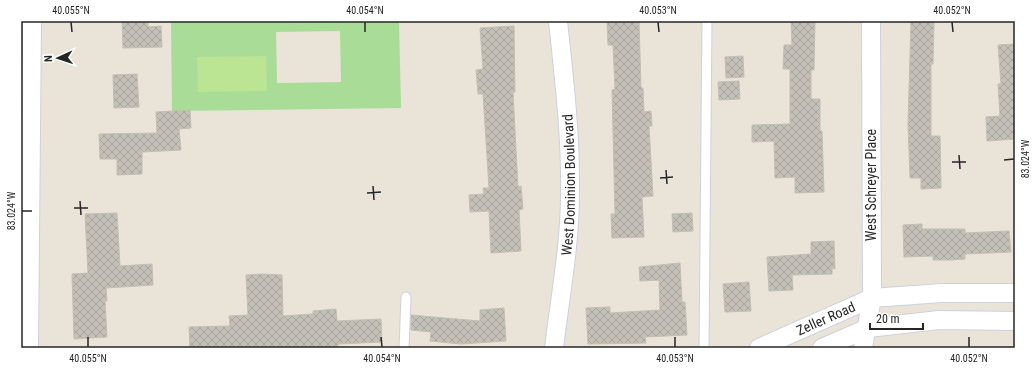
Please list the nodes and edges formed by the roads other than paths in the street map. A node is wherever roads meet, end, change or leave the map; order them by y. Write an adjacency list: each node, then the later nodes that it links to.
1 (32, 21): 10 (street)
2 (558, 21): 12 (street, West Dominion Boulevard)
3 (707, 21): 13 (lane)
4 (871, 21): 7 (street, West Schreyer Place)
5 (1015, 293): 7 (street, Zeller Road)
6 (406, 297): 11 (lane)
7 (872, 298): 9 (street, West Schreyer Place); 14 (street, Zeller Road)
8 (1015, 321): 9 (street, Zeller Road)
9 (868, 328): 15 (street, Zeller Road); 16 (street, West Schreyer Place)
10 (29, 348)
11 (404, 348)
12 (554, 348)
13 (704, 348)
14 (759, 348)
15 (822, 348)
16 (863, 348)

